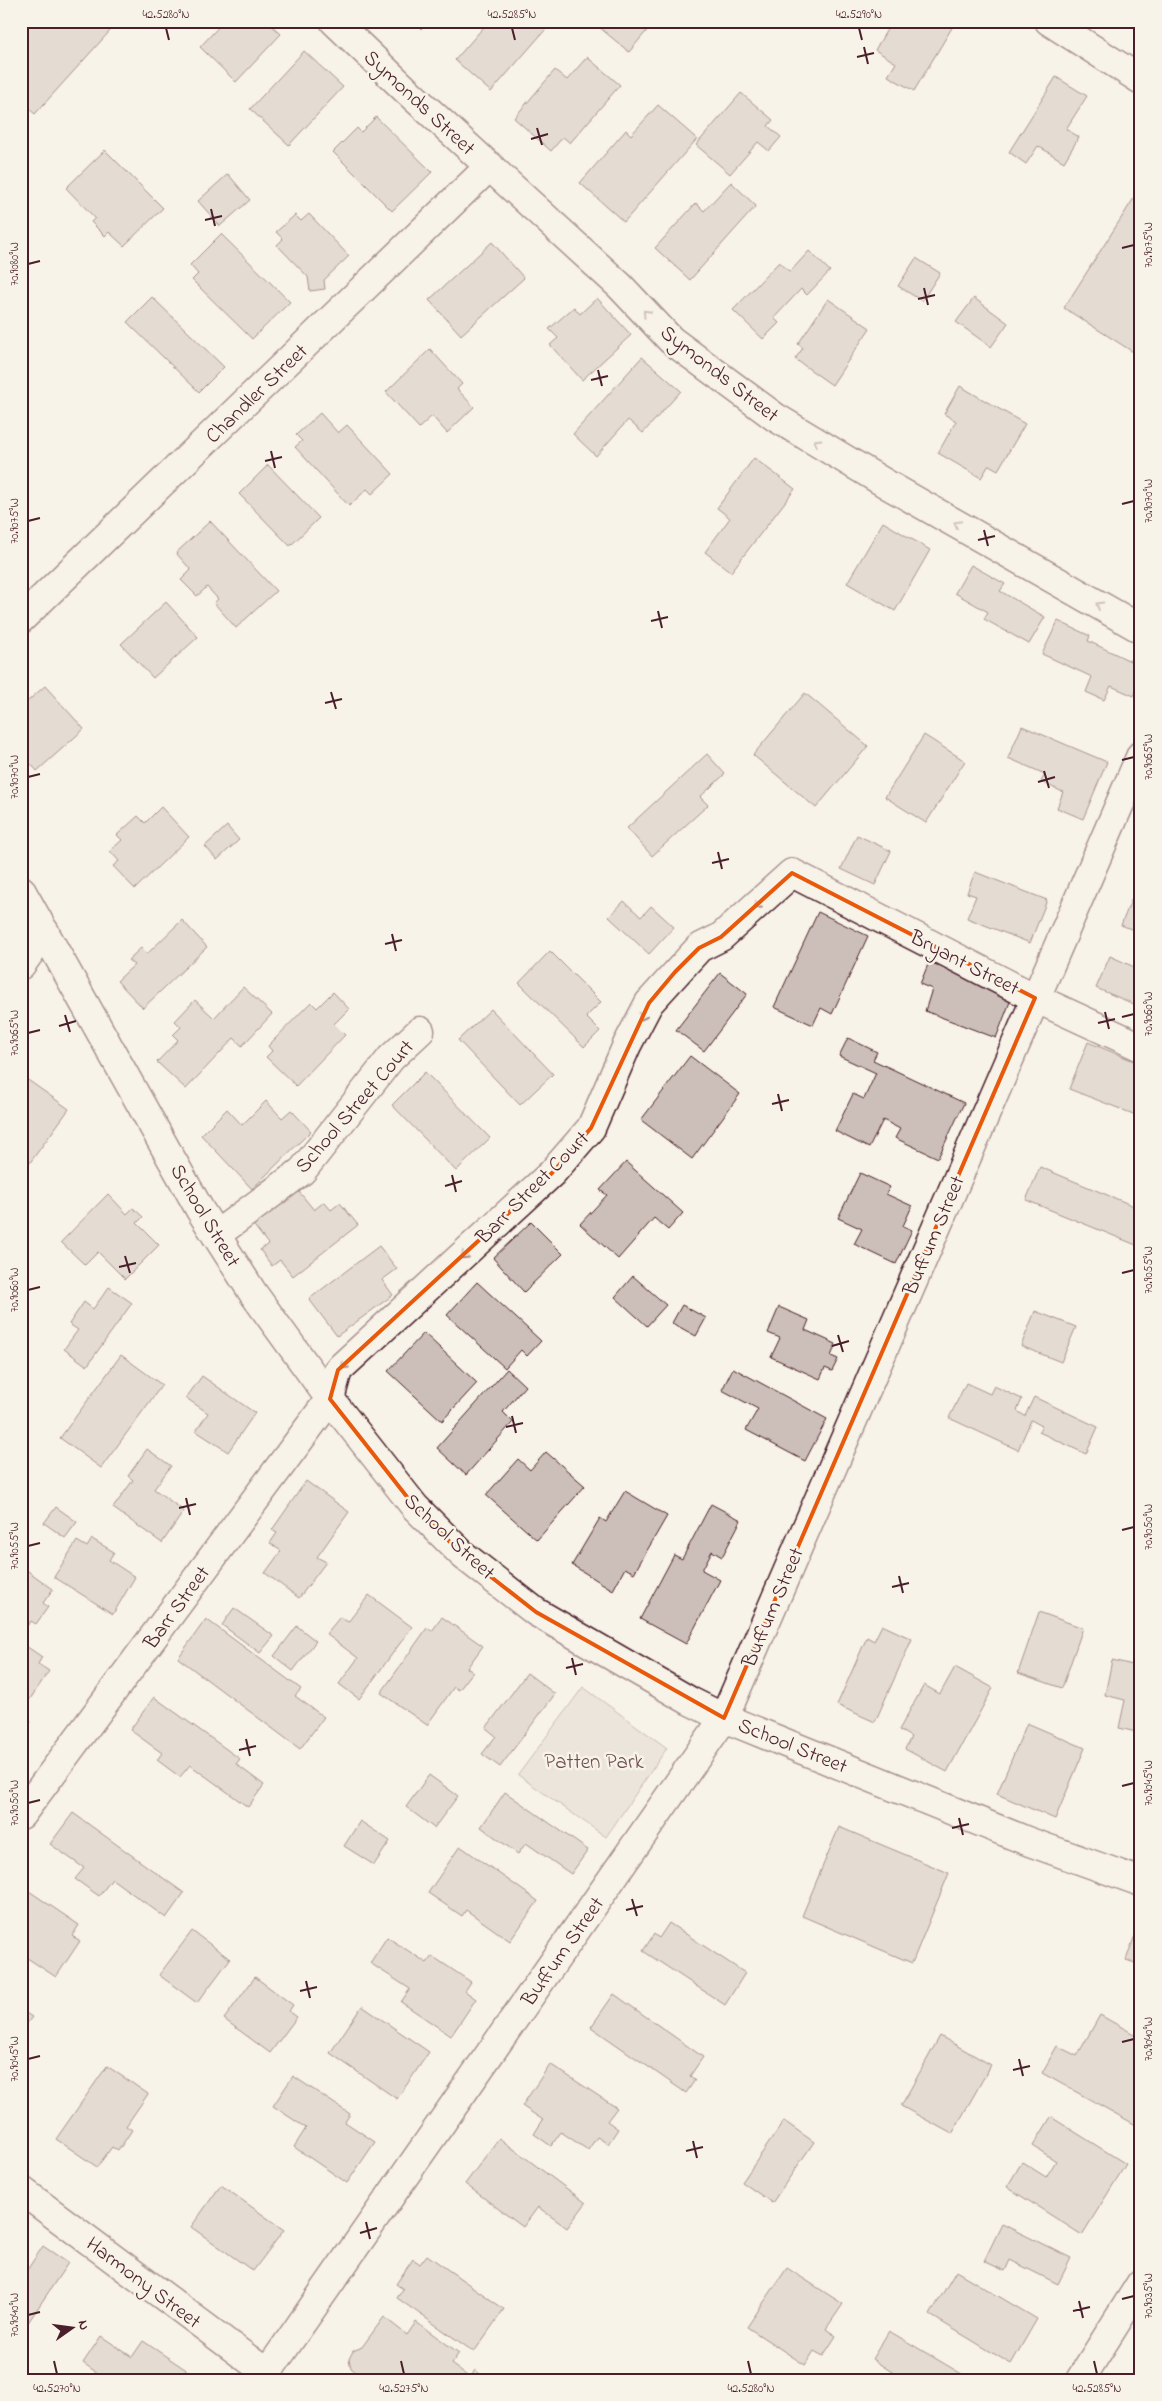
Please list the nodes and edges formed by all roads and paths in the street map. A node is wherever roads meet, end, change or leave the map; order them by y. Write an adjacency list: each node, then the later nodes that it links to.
1 (334, 21): 4 (main road, Symonds Street)
2 (1049, 21): 3 (main road)
3 (1141, 80)
4 (490, 166): 5 (main road, Chandler Street); 6 (main road, Symonds Street, one-way to 4)
5 (21, 619)
6 (1141, 629)
7 (1141, 755): 12 (main road, Buffum Street)
8 (792, 873): 12 (main road, Bryant Street); 16 (main road, Barr Street Court, one-way to 16)
9 (21, 890): 10 (main road, School Street)
10 (45, 932): 11 (main road); 15 (main road, School Street)
11 (21, 965)
12 (1035, 998): 14 (main road, Bryant Street); 17 (main road, Buffum Street)
13 (420, 1031): 15 (main road, School Street Court)
14 (1141, 1047)
15 (216, 1235): 16 (main road, School Street)
16 (330, 1399): 17 (main road, School Street); 18 (main road, Barr Street)
17 (724, 1718): 19 (main road, School Street); 22 (main road, Buffum Street)
18 (21, 1815)
19 (1141, 1882)
20 (21, 2190): 22 (main road, Harmony Street)
21 (1141, 2284): 23 (main road)
22 (264, 2376)
23 (1080, 2380)

